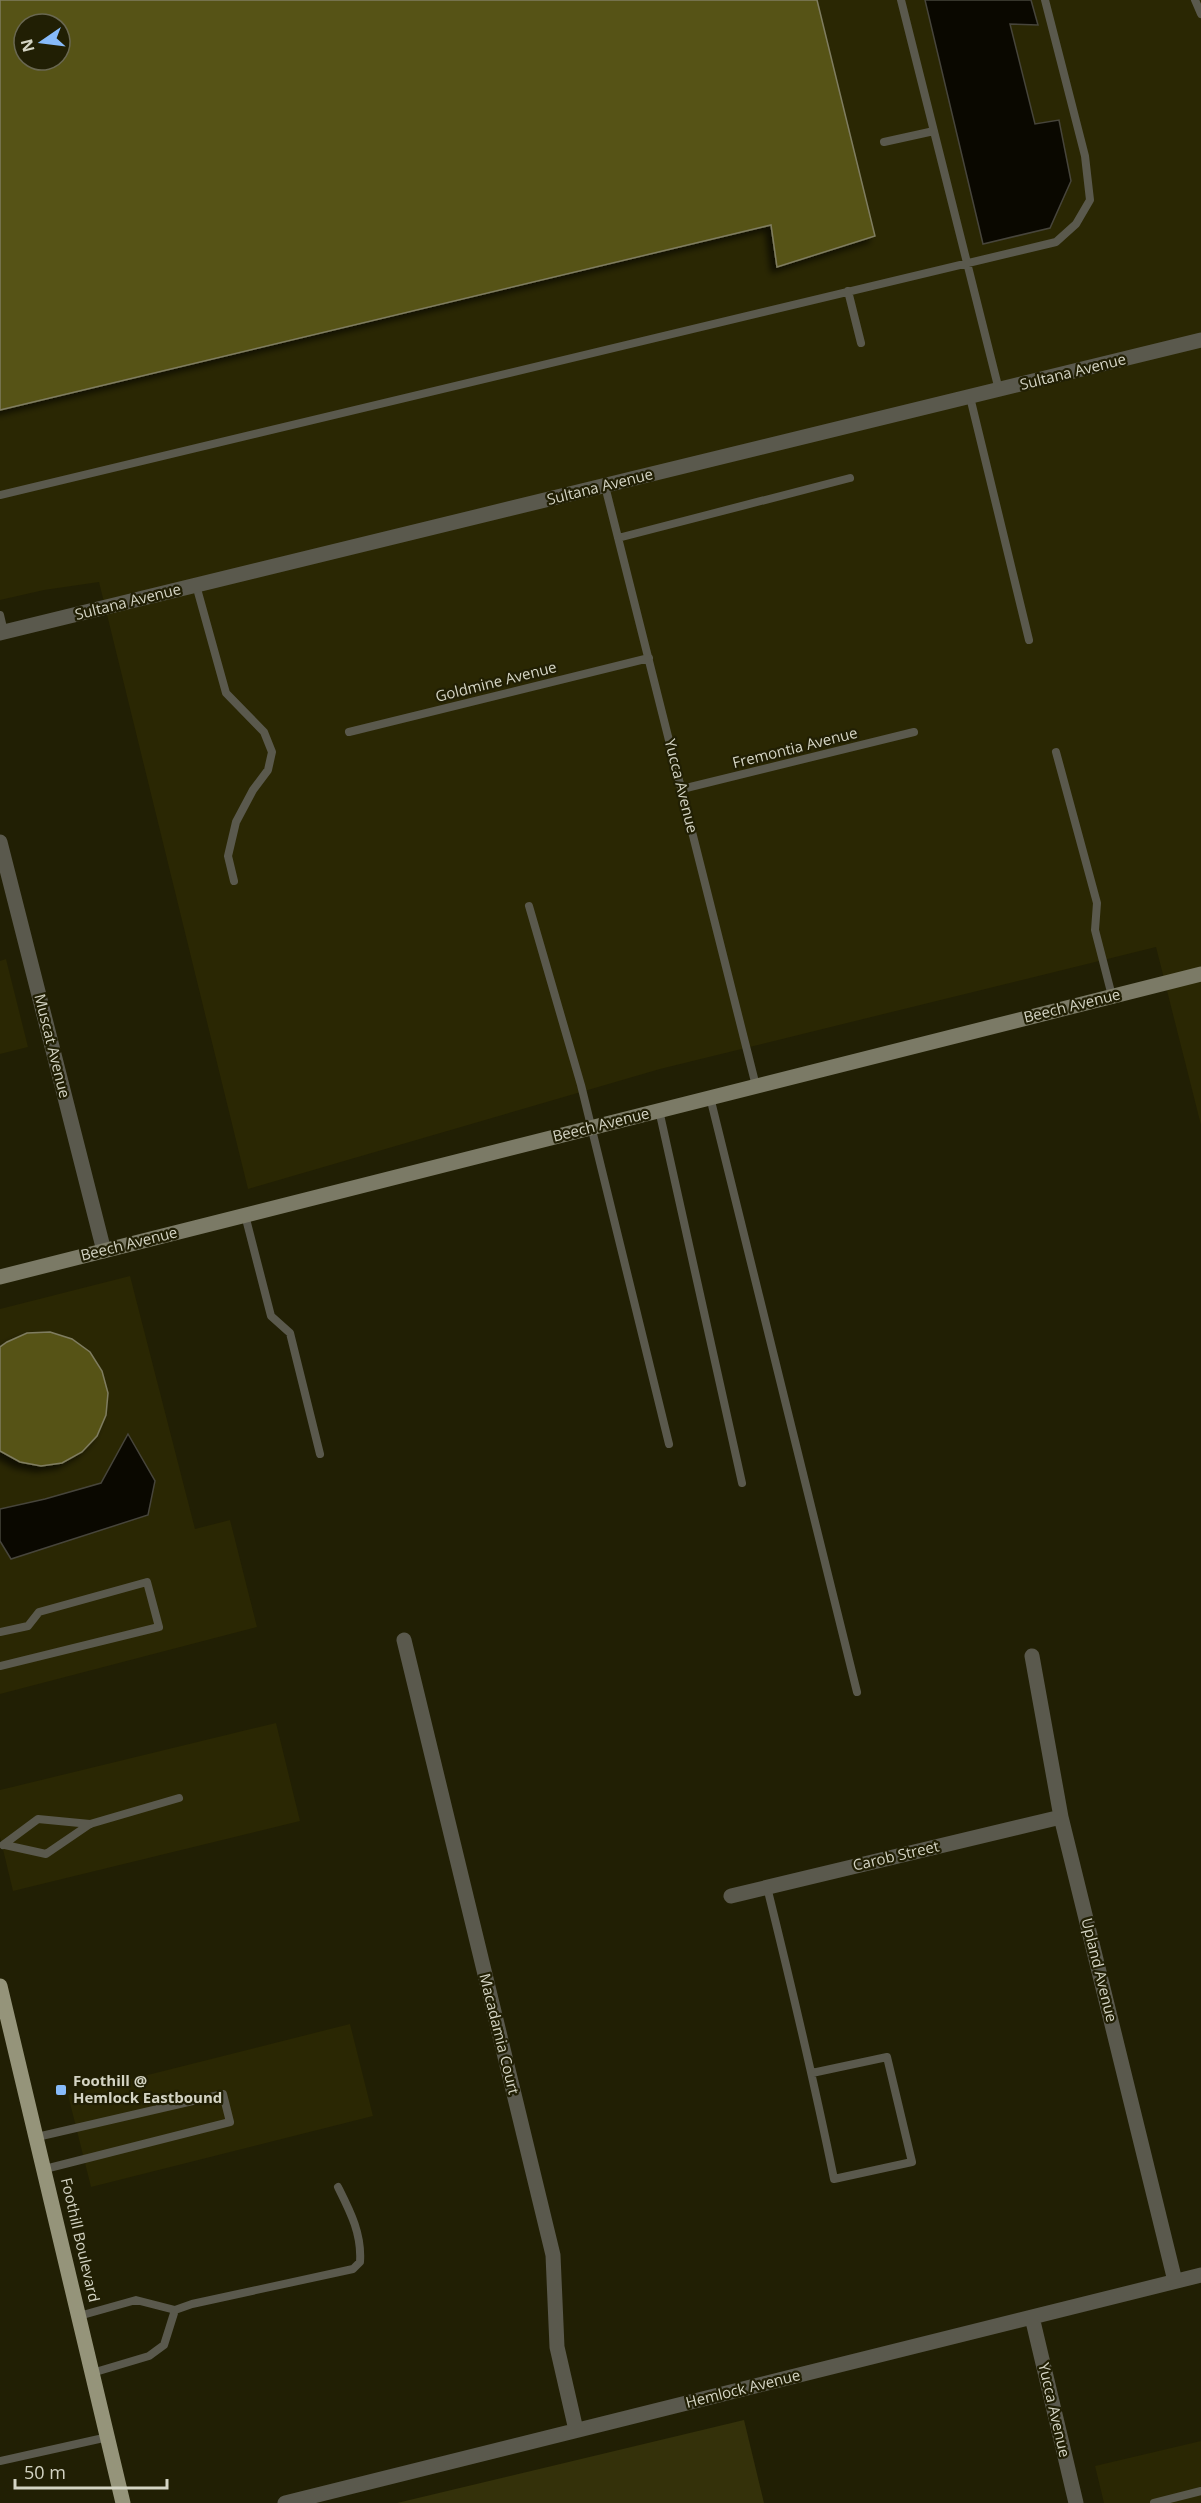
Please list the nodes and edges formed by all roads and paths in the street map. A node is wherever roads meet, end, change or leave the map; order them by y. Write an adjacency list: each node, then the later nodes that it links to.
1 (901, 0): 5 (lane)
2 (1045, 0): 7 (lane)
3 (1195, 0): 4 (lane)
4 (1201, 14)
5 (934, 131): 6 (lane); 7 (lane)
6 (884, 142)
7 (966, 262): 8 (lane); 11 (lane)
8 (848, 291): 10 (lane); 15 (lane)
9 (1201, 340): 11 (street, Sultana Avenue)
10 (861, 343)
11 (999, 390): 12 (street, Sultana Avenue)
12 (970, 397): 14 (street, Sultana Avenue); 20 (lane)
13 (850, 478): 16 (lane)
14 (605, 486): 16 (lane, Yucca Avenue); 17 (street, Sultana Avenue)
15 (0, 495)
16 (618, 538): 21 (lane, Yucca Avenue)
17 (196, 585): 19 (street, Sultana Avenue); 27 (lane)
18 (0, 615): 19 (lane)
19 (2, 633)
20 (1029, 640)
21 (649, 658): 22 (lane, Goldmine Avenue); 25 (lane, Yucca Avenue)
22 (349, 732)
23 (914, 732): 25 (lane, Fremontia Avenue)
24 (1056, 752): 30 (lane)
25 (682, 789): 31 (lane, Yucca Avenue)
26 (0, 842): 36 (street, Muscat Avenue)
27 (234, 881)
28 (529, 906): 34 (lane)
29 (1201, 974): 30 (main road, Beech Avenue)
30 (1112, 996): 31 (main road, Beech Avenue)
31 (756, 1086): 32 (main road, Beech Avenue)
32 (710, 1097): 33 (main road, Beech Avenue); 45 (lane)
33 (659, 1110): 34 (main road, Beech Avenue); 40 (lane)
34 (591, 1128): 35 (main road, Beech Avenue); 38 (lane)
35 (245, 1215): 36 (main road, Beech Avenue); 39 (lane)
36 (104, 1251): 37 (main road, Beech Avenue)
37 (0, 1277)
38 (669, 1444)
39 (320, 1454)
40 (742, 1483)
41 (0, 1632): 44 (lane)
42 (404, 1640): 63 (street, Macadamia Court)
43 (1032, 1656): 47 (street, Upland Avenue)
44 (0, 1666)
45 (857, 1692)
46 (179, 1798): 48 (lane)
47 (1061, 1817): 50 (street, Carob Street); 58 (street, Upland Avenue)
48 (90, 1824): 49 (lane); 49 (lane)
49 (3, 1846)
50 (767, 1887): 51 (street, Carob Street); 53 (lane)
51 (731, 1896)
52 (0, 1986): 54 (main road, Foothill Boulevard)
53 (812, 2073): 53 (lane)
54 (37, 2137): 55 (main road, Foothill Boulevard); 55 (lane)
55 (45, 2169): 60 (main road, Foothill Boulevard)
56 (338, 2187): 59 (lane)
57 (1201, 2275): 58 (street, Hemlock Avenue)
58 (1175, 2282): 61 (street, Hemlock Avenue)
59 (175, 2310): 60 (lane); 62 (lane)
60 (79, 2316): 62 (main road, Foothill Boulevard)
61 (1032, 2317): 63 (street, Hemlock Avenue); 69 (street, Yucca Avenue)
62 (92, 2373): 64 (main road, Foothill Boulevard)
63 (576, 2430): 68 (street, Hemlock Avenue)
64 (108, 2437): 65 (lane); 67 (main road, Foothill Boulevard)
65 (0, 2462)
66 (1201, 2490): 70 (lane)
67 (123, 2503)
68 (285, 2503)
69 (1076, 2503)
70 (1154, 2503)

